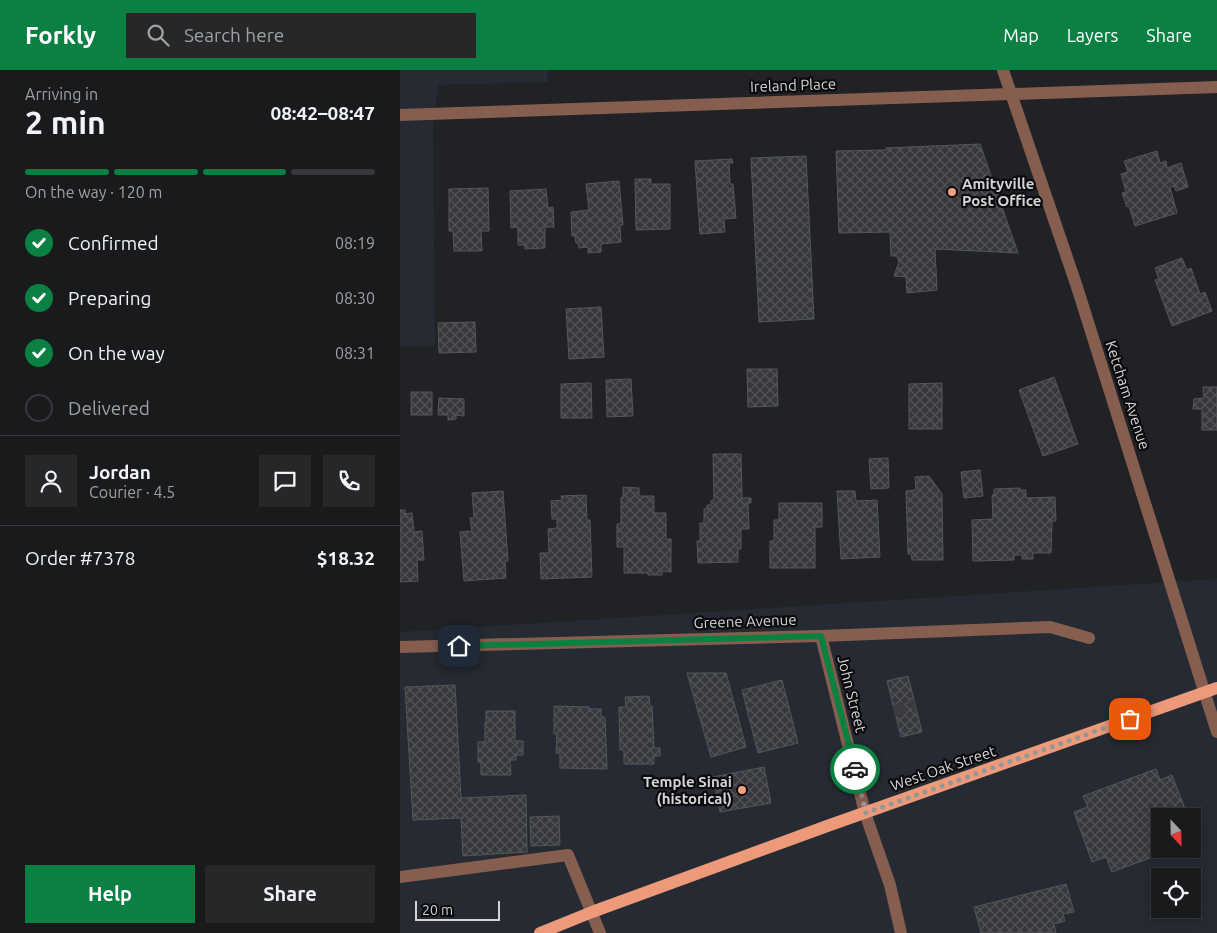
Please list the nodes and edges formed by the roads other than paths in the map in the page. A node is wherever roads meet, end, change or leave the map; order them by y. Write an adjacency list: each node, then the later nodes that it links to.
1 (1003, 70): 3 (street, Ketcham Avenue)
2 (1217, 87): 3 (street, Ireland Place)
3 (1012, 94): 4 (street, Ireland Place); 9 (street, Ketcham Avenue)
4 (400, 114)
5 (821, 636): 6 (street, Greene Avenue); 7 (street, Greene Avenue); 11 (street, John Street)
6 (1089, 638)
7 (400, 647)
8 (1217, 688): 9 (main road, West Oak Street)
9 (1205, 693): 10 (street, Ketcham Avenue); 11 (main road, West Oak Street)
10 (1217, 732)
11 (866, 813): 13 (main road, West Oak Street); 16 (street, John Street)
12 (400, 877): 13 (street)
13 (592, 912): 14 (main road, West Oak Street); 15 (street)
14 (540, 933)
15 (600, 933)
16 (901, 933)

